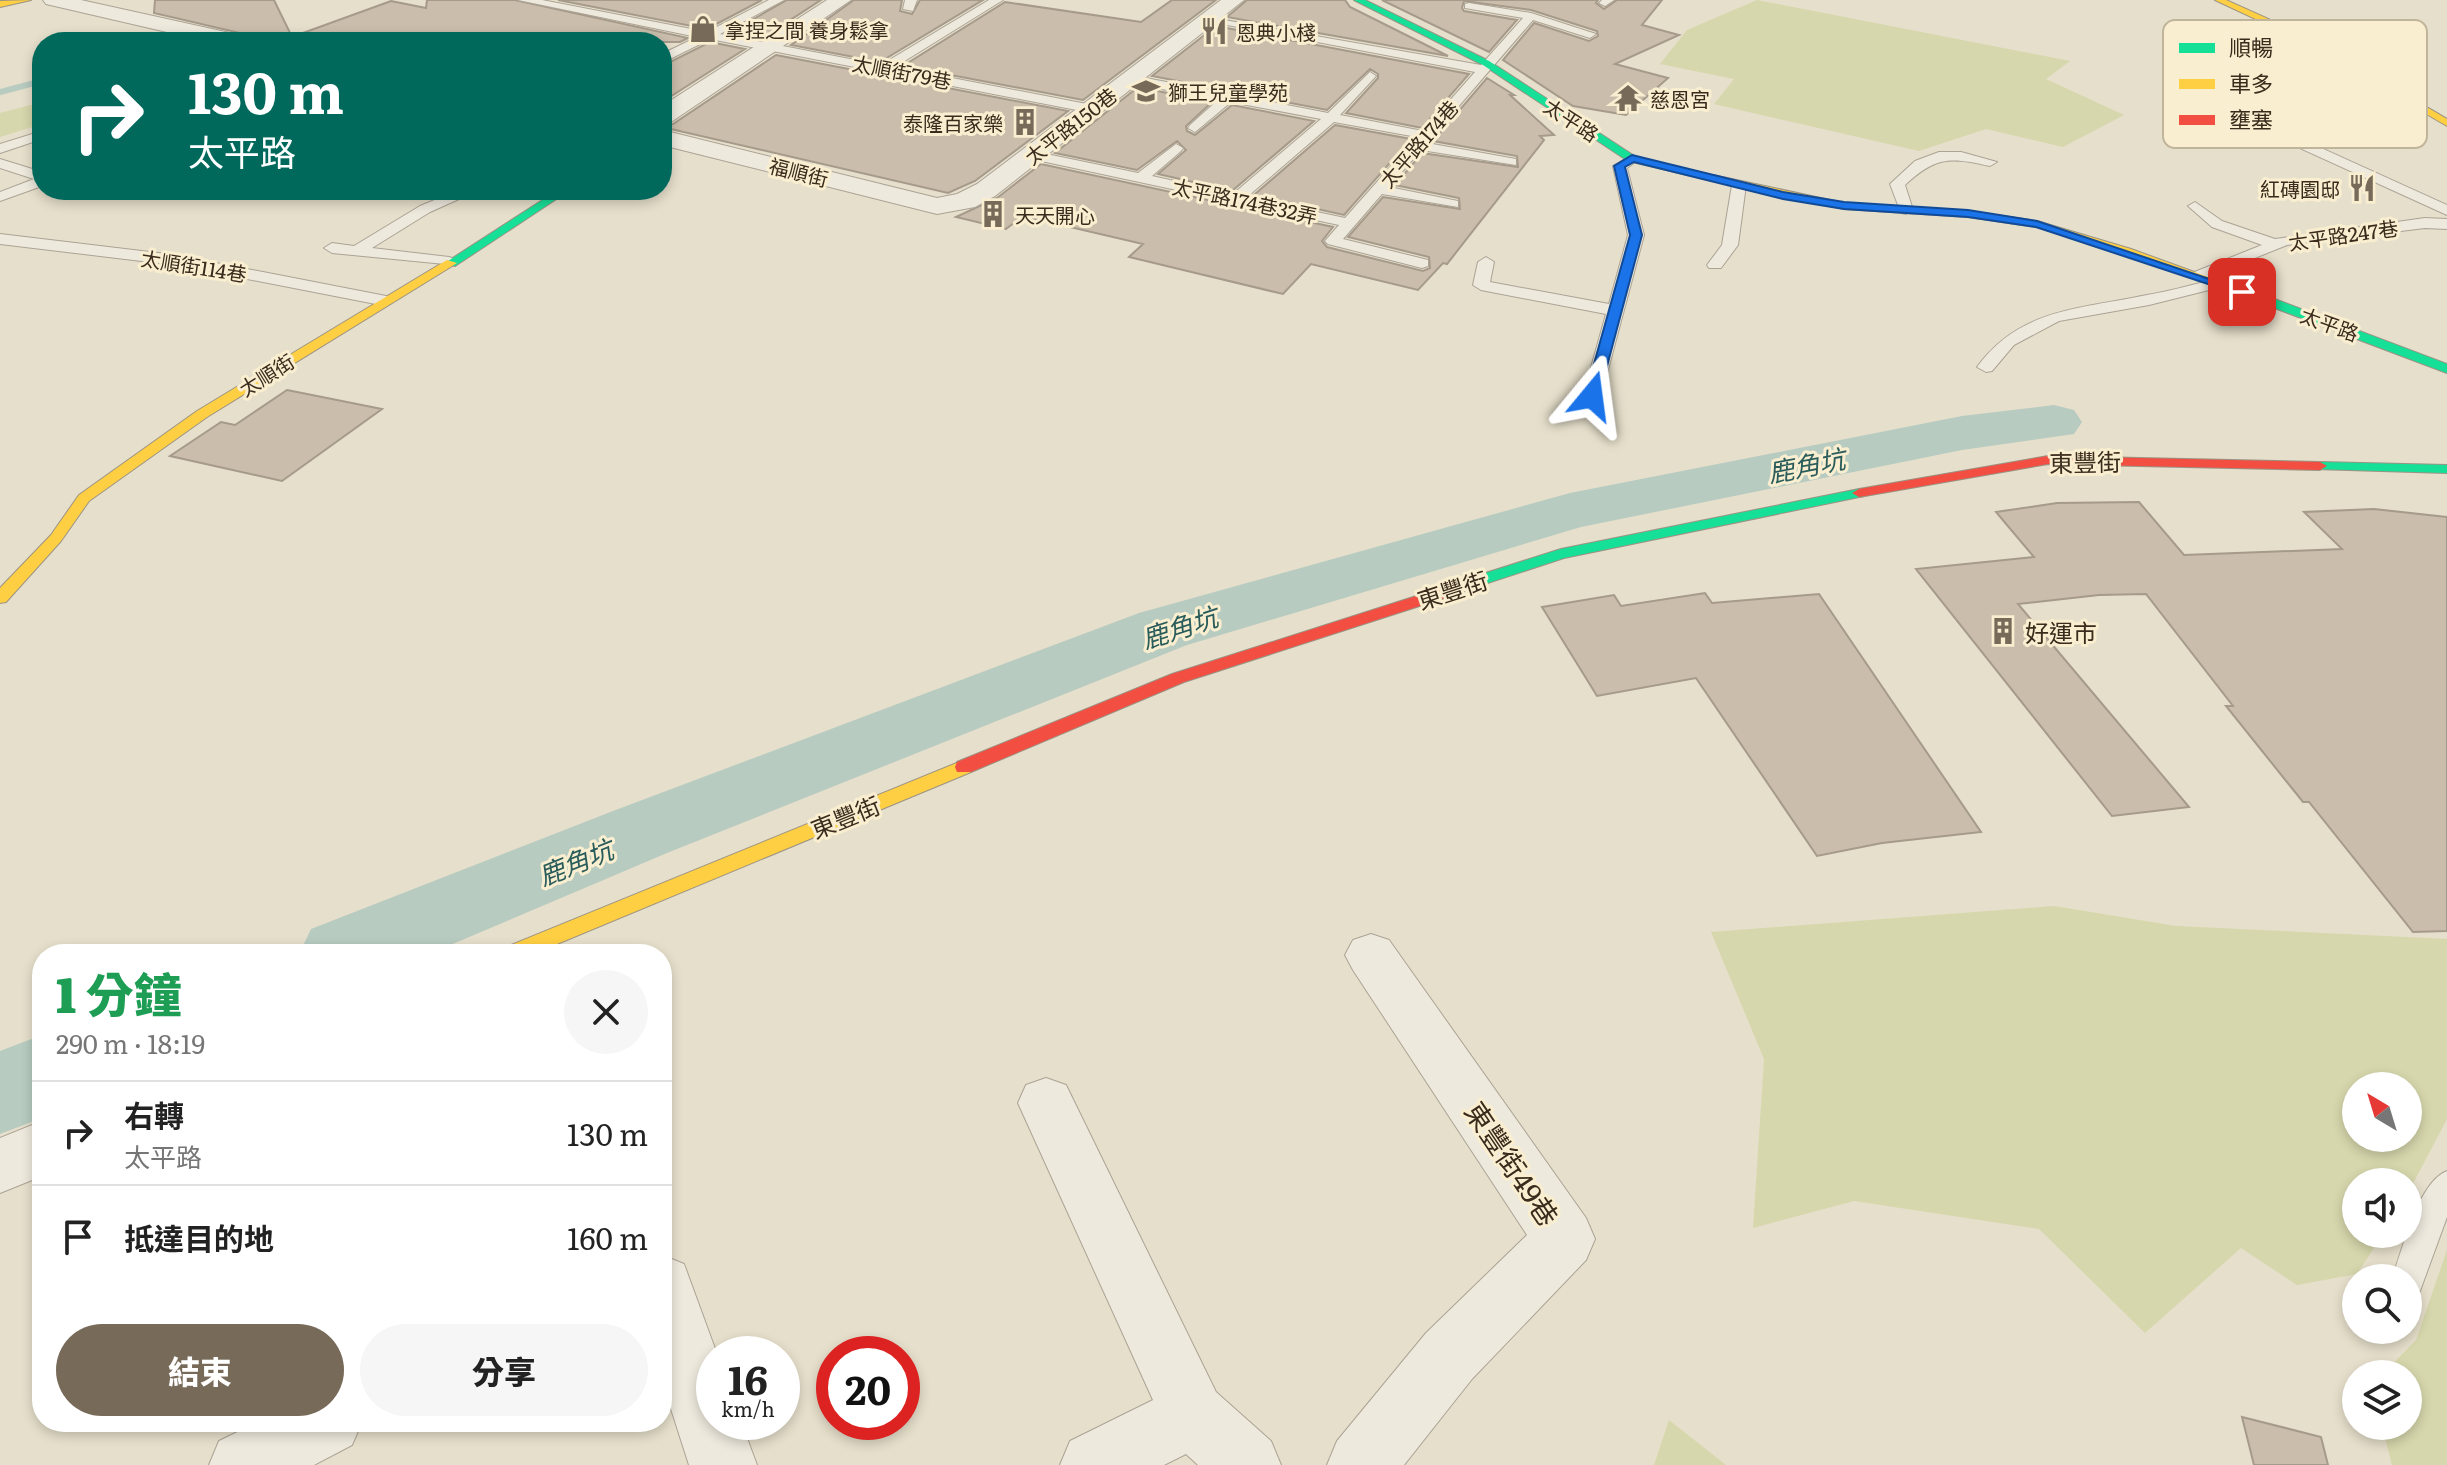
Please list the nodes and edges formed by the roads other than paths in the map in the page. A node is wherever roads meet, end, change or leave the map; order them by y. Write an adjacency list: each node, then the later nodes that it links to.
1 (27, 0): 11 (street)
2 (53, 0): 17 (street)
3 (524, 0): 13 (lane, 太順街79巷)
4 (588, 0): 13 (lane)
5 (778, 0): 18 (lane)
6 (841, 0): 20 (street)
7 (997, 0): 23 (lane)
8 (1234, 0): 15 (street, 太平路150巷)
9 (1359, 0): 22 (street, 太平路)
10 (2219, 0): 16 (street)
11 (0, 4)
12 (1469, 6): 14 (lane)
13 (570, 8): 18 (lane, 太順街79巷)
14 (1531, 16): 19 (lane); 22 (lane, 太平路174巷)
15 (1207, 20): 22 (lane); 25 (street, 太平路150巷)
16 (2263, 20)
17 (195, 32)
18 (712, 34): 20 (lane, 太順街79巷); 21 (lane)
19 (1590, 34)
20 (771, 46): 23 (lane, 太順街79巷); 28 (street)
21 (672, 54)
22 (1484, 66): 35 (lane, 太平路174巷); 40 (street, 太平路)
23 (885, 68): 27 (lane, 太順街79巷)
24 (1370, 76): 30 (lane)
25 (1130, 79): 26 (lane); 27 (street, 太平路150巷)
26 (1229, 97): 30 (lane); 32 (lane)
27 (1092, 109): 39 (street, 太平路150巷)
28 (672, 110)
29 (2427, 111): 31 (street)
30 (1330, 118): 35 (lane); 50 (lane)
31 (2447, 123)
32 (1195, 128)
33 (32, 138): 38 (lane)
34 (672, 140): 54 (street, 福順街)
35 (1421, 140): 41 (lane); 48 (lane, 太平路174巷)
36 (1176, 148): 45 (lane)
37 (2314, 148): 57 (lane)
38 (0, 149)
39 (1032, 155): 45 (lane, 太平路174巷32弄); 54 (street, 太平路150巷)
40 (1632, 159): 47 (street, 太平路); 71 (lane)
41 (1511, 162)
42 (1990, 162): 56 (lane)
43 (0, 163): 44 (lane)
44 (32, 175)
45 (1141, 178): 50 (lane, 太平路174巷32弄)
46 (32, 183): 49 (lane)
47 (1739, 185): 56 (street, 太平路); 67 (lane)
48 (1378, 189): 53 (lane); 58 (lane, 太平路174巷)
49 (0, 197)
50 (1237, 198): 58 (lane, 太平路174巷32弄)
51 (447, 200): 63 (lane)
52 (553, 200): 64 (street, 太順街)
53 (1453, 204)
54 (937, 206)
55 (2195, 206): 61 (lane)
56 (1906, 210): 68 (street, 太平路)
57 (2447, 211)
58 (1349, 223): 66 (lane)
59 (2447, 224): 61 (lane, 太平路247巷)
60 (0, 239): 70 (lane, 太順街114巷)
61 (2275, 244): 68 (lane, 太平路247巷)
62 (332, 248): 63 (lane)
63 (357, 251): 64 (lane)
64 (449, 262): 70 (street, 太順街)
65 (1486, 262): 71 (lane)
66 (1422, 263)
67 (1715, 265)
68 (2198, 276): 69 (street, 太平路)
69 (2219, 283): 72 (lane); 73 (street, 太平路)
70 (386, 301): 76 (street, 太順街)
71 (1617, 311): 74 (lane)
72 (1986, 367)
73 (2447, 369)
74 (1592, 396)
75 (2447, 469): 77 (street, 東豐街)
76 (0, 598)
77 (570, 942)
78 (1371, 955): 91 (street, 東豐街49巷)
79 (1046, 1103): 85 (street)
80 (32, 1152): 81 (street)
81 (0, 1166)
82 (2447, 1186): 83 (lane)
83 (2414, 1264)
84 (672, 1315): 88 (street)
85 (1193, 1415): 89 (street); 90 (street)
86 (309, 1432): 87 (street)
87 (243, 1465)
88 (723, 1465)
89 (1094, 1465)
90 (1247, 1465)
91 (1361, 1465)

